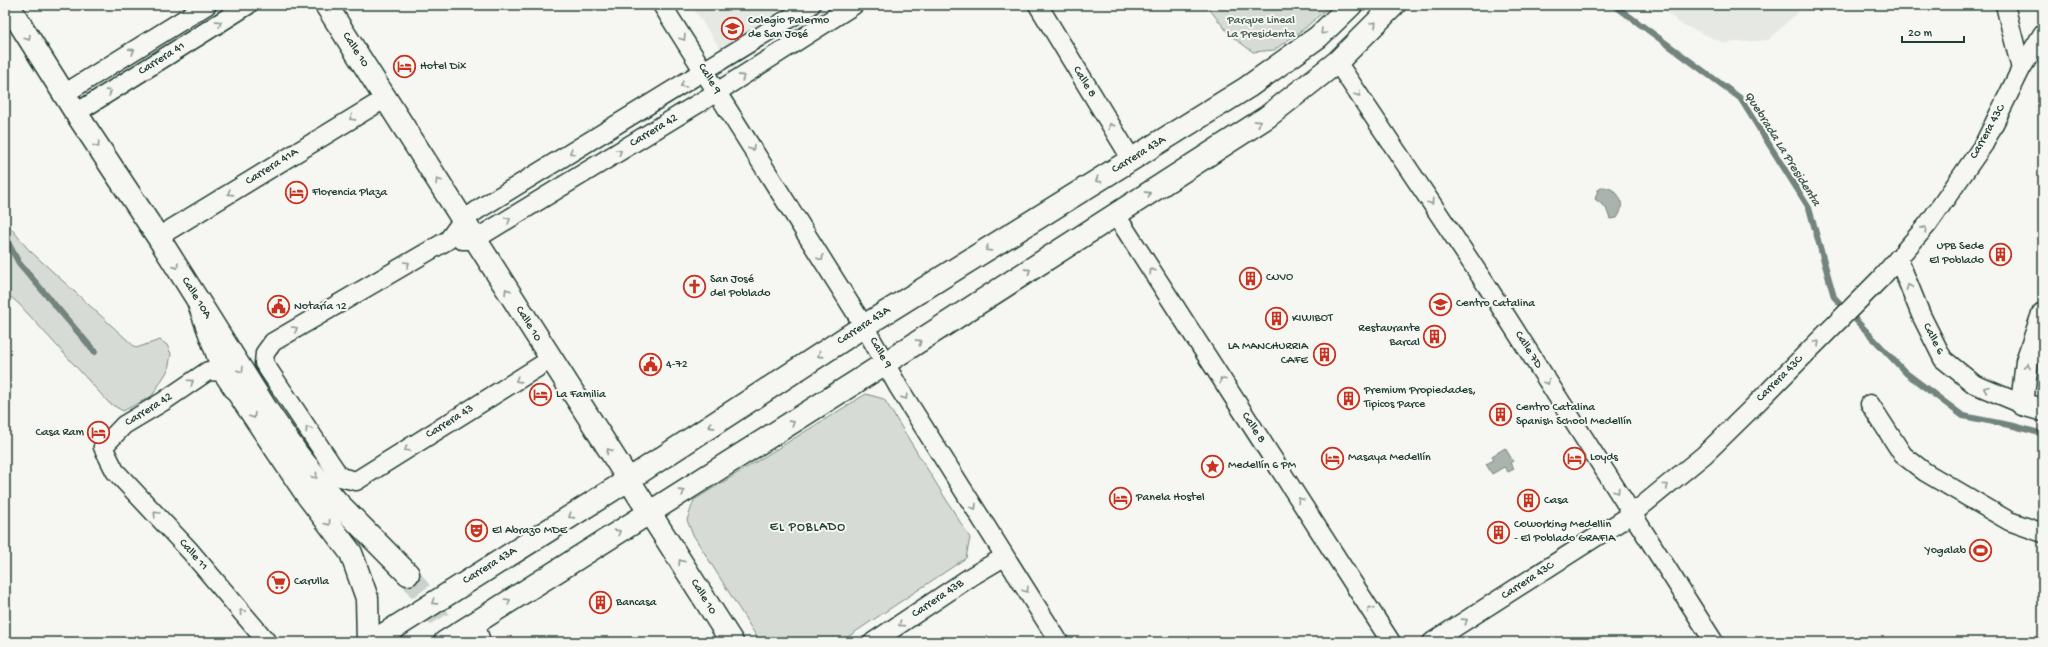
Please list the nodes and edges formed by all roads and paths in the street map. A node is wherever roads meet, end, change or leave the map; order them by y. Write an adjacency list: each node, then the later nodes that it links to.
1 (8, 5): 17 (main road, Calle 10A, one-way to 17)
2 (208, 5): 17 (street, Carrera 41, one-way to 2)
3 (248, 5): 19 (street, Carrera 41, one-way to 3)
4 (326, 5): 18 (main road, Calle 10)
5 (662, 5): 15 (street, Calle 9, one-way to 15)
6 (811, 5): 15 (street, Carrera 42)
7 (854, 5): 16 (street, Carrera 42, one-way to 7)
8 (1038, 5): 20 (street, Calle 8, one-way to 8)
9 (1351, 5): 20 (main road, Carrera 43A, one-way to 20)
10 (1394, 5): 13 (main road, one-way to 10)
11 (2006, 5): 14 (street)
12 (2043, 33): 14 (street, Carrera 43C)
13 (1337, 62): 21 (main road, one-way to 13); 40 (street, Calle 7D, one-way to 40)
14 (2021, 68): 26 (street, Carrera 43C, one-way to 14)
15 (704, 72): 16 (street, Calle 9); 22 (street, Carrera 42, one-way to 22)
16 (717, 92): 25 (street, Carrera 42, one-way to 16); 29 (street, Calle 9, one-way to 29)
17 (64, 94): 19 (main road, Calle 10A)
18 (386, 98): 22 (main road, Calle 10, one-way to 18); 23 (street, Carrera 41A, one-way to 23)
19 (76, 113): 23 (main road, Calle 10A, one-way to 23)
20 (1132, 160): 29 (main road, Carrera 43A, one-way to 29)
21 (1116, 215): 31 (main road, one-way to 21); 53 (street, Calle 8, one-way to 21)
22 (462, 221): 24 (street, Carrera 42); 25 (main road, Calle 10)
23 (158, 237): 27 (main road, Calle 10A, one-way to 27)
24 (448, 240): 25 (street); 37 (street, Carrera 42, one-way to 24)
25 (474, 240): 30 (main road, Calle 10, one-way to 25)
26 (1898, 258): 34 (street, Calle 6, one-way to 26); 40 (street, Carrera 43C, one-way to 26)
27 (198, 301): 32 (main road); 43 (main road, Calle 10A, one-way to 43)
28 (2043, 314): 34 (main road, one-way to 28)
29 (864, 326): 31 (street, Calle 9); 38 (main road, Carrera 43A, one-way to 38)
30 (551, 359): 37 (street, Carrera 43, one-way to 37); 38 (main road, Calle 10, one-way to 30)
31 (886, 363): 39 (main road, one-way to 31); 42 (street, Calle 9, one-way to 42)
32 (224, 372): 36 (street, Carrera 42, one-way to 32); 46 (main road, one-way to 46)
33 (1870, 404): 41 (street)
34 (2022, 404): 35 (main road, Calle 6)
35 (2043, 410)
36 (115, 471): 45 (street, Calle 11, one-way to 36)
37 (349, 480)
38 (628, 480): 39 (main road, Calle 10); 47 (main road, Carrera 43A, one-way to 47)
39 (649, 513): 44 (main road, one-way to 39); 50 (main road, Calle 10, one-way to 39)
40 (1632, 514): 54 (street, Carrera 43C, one-way to 40); 55 (street, Calle 7D)
41 (2043, 534)
42 (1004, 558): 51 (street, Carrera 43B, one-way to 51); 52 (street, Calle 9, one-way to 52)
43 (408, 574)
44 (475, 622): 48 (main road); 49 (street)
45 (266, 642)
46 (368, 642)
47 (372, 642)
48 (445, 642)
49 (481, 642)
50 (732, 642)
51 (872, 642)
52 (1059, 642)
53 (1391, 642)
54 (1432, 642)
55 (1714, 642)

